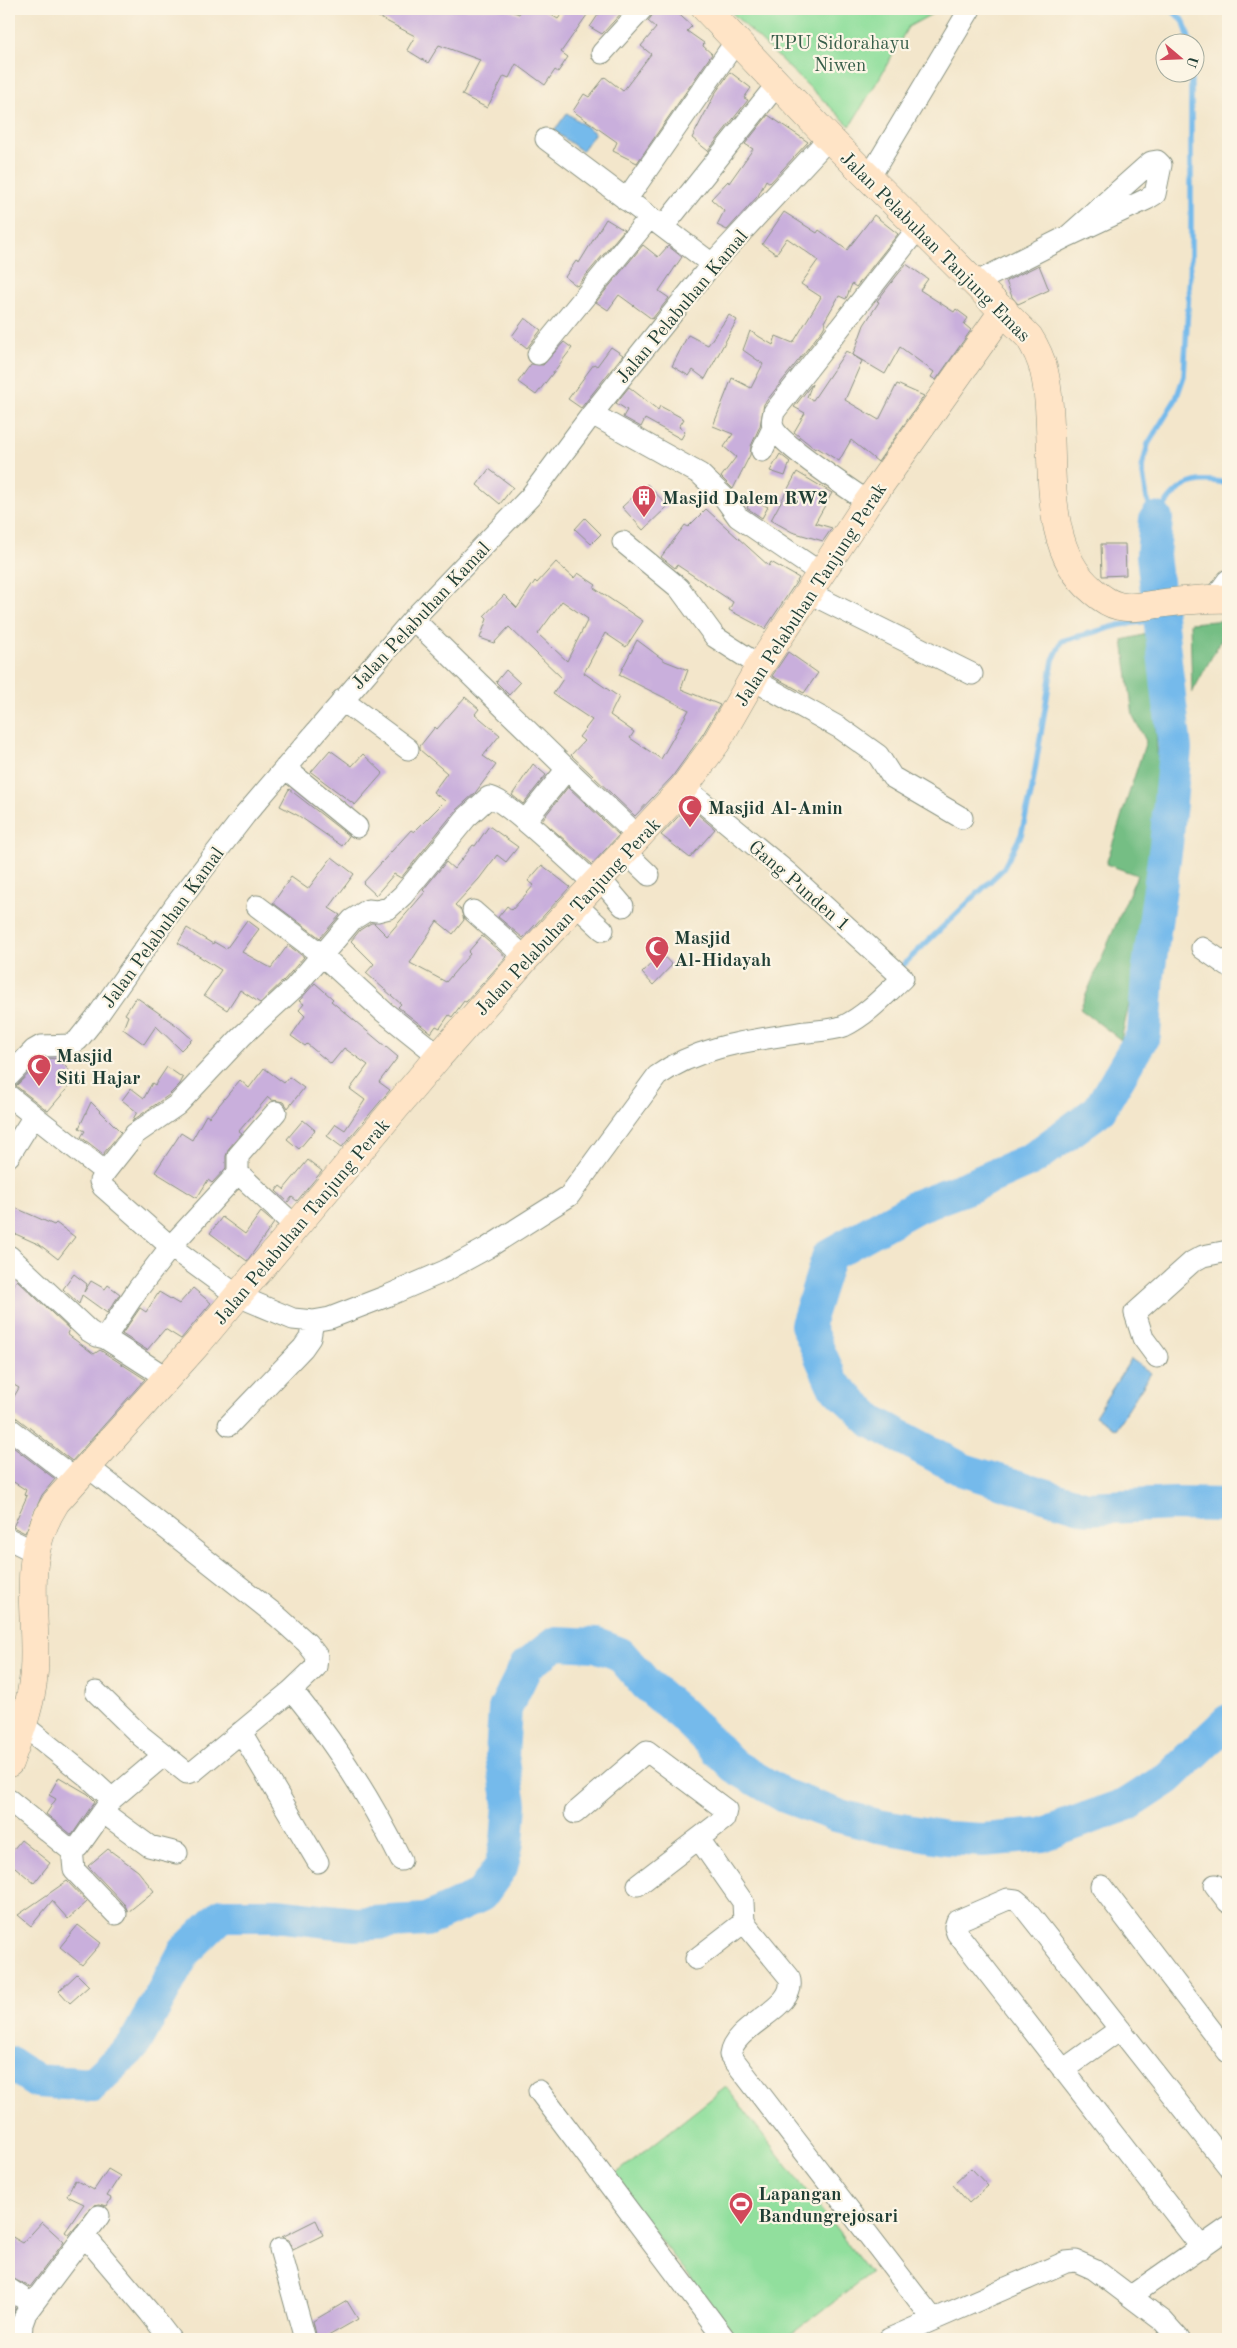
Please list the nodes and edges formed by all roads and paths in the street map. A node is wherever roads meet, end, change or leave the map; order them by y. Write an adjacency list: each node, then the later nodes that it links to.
1 (642, 9): 5 (street)
2 (706, 9): 4 (street, Jalan Pelabuhan Tanjung Emas)
3 (970, 9): 9 (street)
4 (736, 41): 6 (street, Jalan Pelabuhan Tanjung Emas); 10 (street)
5 (602, 53)
6 (778, 83): 7 (street, Jalan Pelabuhan Tanjung Emas); 11 (street)
7 (829, 138): 9 (street, Jalan Pelabuhan Tanjung Emas); 14 (street, Jalan Pelabuhan Kamal)
8 (546, 139): 10 (street)
9 (869, 178): 12 (street, Jalan Pelabuhan Tanjung Emas)
10 (626, 200): 11 (street)
11 (656, 222): 14 (street); 17 (street)
12 (918, 228): 15 (street, Jalan Pelabuhan Tanjung Emas); 19 (street)
13 (1068, 236): 15 (street)
14 (712, 264): 18 (street, Jalan Pelabuhan Kamal)
15 (975, 283): 16 (street, Jalan Pelabuhan Tanjung Emas)
16 (1004, 310): 21 (street, Jalan Pelabuhan Tanjung Perak); 24 (street, Jalan Pelabuhan Tanjung Emas)
17 (538, 354)
18 (592, 414): 23 (street); 25 (street, Jalan Pelabuhan Kamal)
19 (773, 428): 20 (street); 21 (street)
20 (762, 451)
21 (868, 502): 23 (street, Jalan Pelabuhan Tanjung Perak)
22 (623, 542): 26 (street)
23 (816, 584): 26 (street, Jalan Pelabuhan Tanjung Perak); 27 (street)
24 (1219, 594)
25 (413, 619): 28 (street, Jalan Pelabuhan Kamal); 31 (street)
26 (756, 673): 32 (street, Jalan Pelabuhan Tanjung Perak); 33 (street)
27 (972, 674)
28 (342, 700): 29 (street); 30 (street, Jalan Pelabuhan Kamal)
29 (408, 749)
30 (285, 768): 35 (street); 49 (street, Jalan Pelabuhan Kamal)
31 (567, 769): 34 (street); 36 (street)
32 (684, 788): 36 (street, Jalan Pelabuhan Tanjung Perak); 61 (street, Gang Punden 1)
33 (962, 818)
34 (525, 821): 38 (street); 45 (street)
35 (357, 827)
36 (632, 845): 37 (street); 38 (street, Jalan Pelabuhan Tanjung Perak)
37 (650, 875)
38 (597, 881): 39 (street, Jalan Pelabuhan Tanjung Perak); 41 (street)
39 (576, 905): 43 (street); 46 (street, Jalan Pelabuhan Tanjung Perak)
40 (257, 906): 45 (street)
41 (623, 906)
42 (473, 911): 46 (street)
43 (603, 930)
44 (1202, 948): 47 (street)
45 (322, 955): 48 (street); 55 (street)
46 (526, 958): 48 (street, Jalan Pelabuhan Tanjung Perak)
47 (1228, 966)
48 (439, 1056): 56 (street, Jalan Pelabuhan Tanjung Perak)
49 (9, 1076)
50 (9, 1096): 52 (street)
51 (276, 1112): 54 (street)
52 (30, 1122): 53 (street); 55 (street)
53 (9, 1156)
54 (238, 1172): 56 (street); 57 (street)
55 (103, 1175): 57 (street)
56 (296, 1227): 60 (street, Jalan Pelabuhan Tanjung Perak)
57 (174, 1242): 60 (street); 62 (street)
58 (1228, 1251): 63 (street)
59 (9, 1256): 62 (street)
60 (244, 1289): 61 (street); 64 (street, Jalan Pelabuhan Tanjung Perak)
61 (313, 1321): 65 (street)
62 (106, 1338): 64 (street)
63 (1157, 1356)
64 (167, 1378): 67 (street, Jalan Pelabuhan Tanjung Perak)
65 (229, 1425)
66 (9, 1428): 67 (street)
67 (81, 1473): 69 (street, Jalan Pelabuhan Tanjung Perak); 70 (street)
68 (9, 1539): 69 (street)
69 (35, 1552): 72 (street, Jalan Pelabuhan Tanjung Perak)
70 (292, 1690): 73 (street); 82 (street)
71 (96, 1692): 74 (street)
72 (19, 1716): 75 (street, Jalan Pelabuhan Tanjung Perak); 77 (street)
73 (241, 1732): 74 (street); 83 (street)
74 (164, 1755): 77 (street)
75 (9, 1763)
76 (9, 1800): 80 (street)
77 (108, 1806): 80 (street); 81 (street)
78 (575, 1813): 79 (street)
79 (699, 1839): 84 (street); 89 (street)
80 (72, 1849): 88 (street)
81 (176, 1853)
82 (401, 1860)
83 (318, 1862)
84 (638, 1885)
85 (1215, 1885): 87 (street)
86 (1101, 1886): 92 (street)
87 (1228, 1902)
88 (116, 1914)
89 (744, 1922): 90 (street); 104 (street)
90 (696, 1959)
91 (1120, 2029): 93 (street); 93 (street); 95 (street)
92 (1228, 2052)
93 (1063, 2070): 99 (street)
94 (539, 2091): 108 (street)
95 (1228, 2166)
96 (99, 2216): 98 (street)
97 (1228, 2228): 99 (street)
98 (84, 2235): 103 (street); 106 (street)
99 (1202, 2248): 102 (street)
100 (280, 2249): 107 (street)
101 (9, 2289): 103 (street)
102 (1131, 2296): 104 (street); 110 (street)
103 (32, 2304): 105 (street)
104 (933, 2320): 109 (street)
105 (21, 2339)
106 (170, 2339)
107 (305, 2339)
108 (725, 2339)
109 (889, 2339)
110 (1179, 2339)

